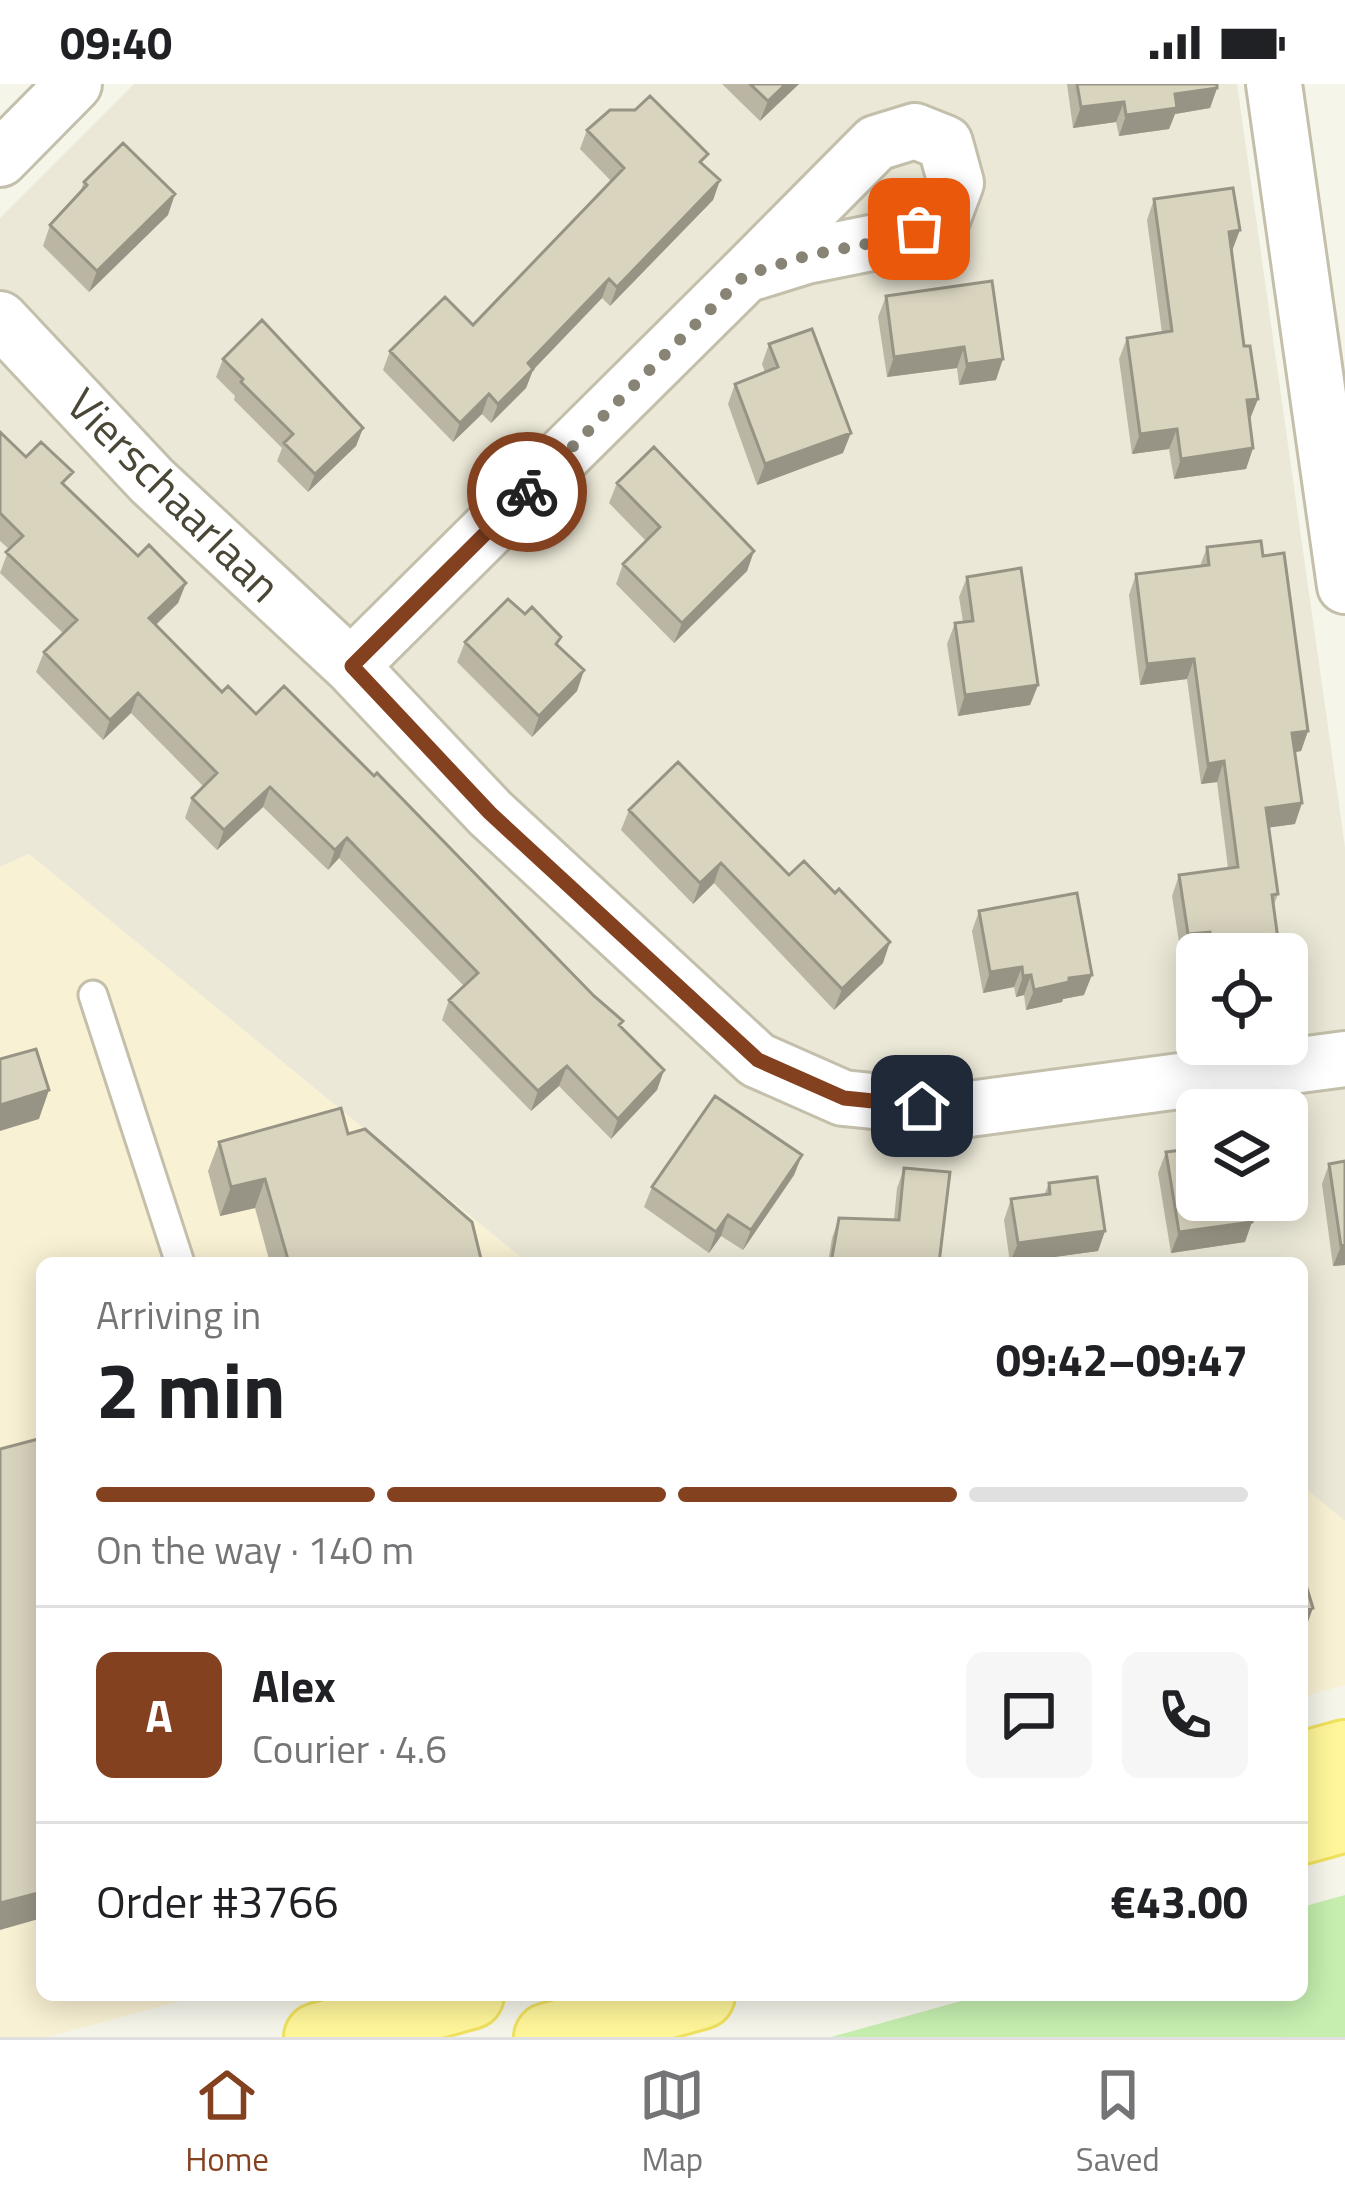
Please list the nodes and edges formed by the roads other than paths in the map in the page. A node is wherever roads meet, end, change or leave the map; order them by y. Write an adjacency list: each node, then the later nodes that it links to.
1 (74, 84): 3 (street)
2 (1274, 84): 6 (street)
3 (0, 159)
4 (745, 275): 7 (street)
5 (0, 319): 7 (street, Vierschaarlaan)
6 (1345, 586)
7 (352, 666): 9 (street, Vierschaarlaan)
8 (93, 995): 10 (lane)
9 (1345, 1059)
10 (178, 1257)
11 (1345, 1754): 12 (main road)
12 (1308, 1764)
13 (1345, 1818): 14 (main road)
14 (1308, 1828)
15 (448, 2001): 17 (main road)
16 (679, 2001): 18 (main road)
17 (318, 2037)
18 (548, 2037)

